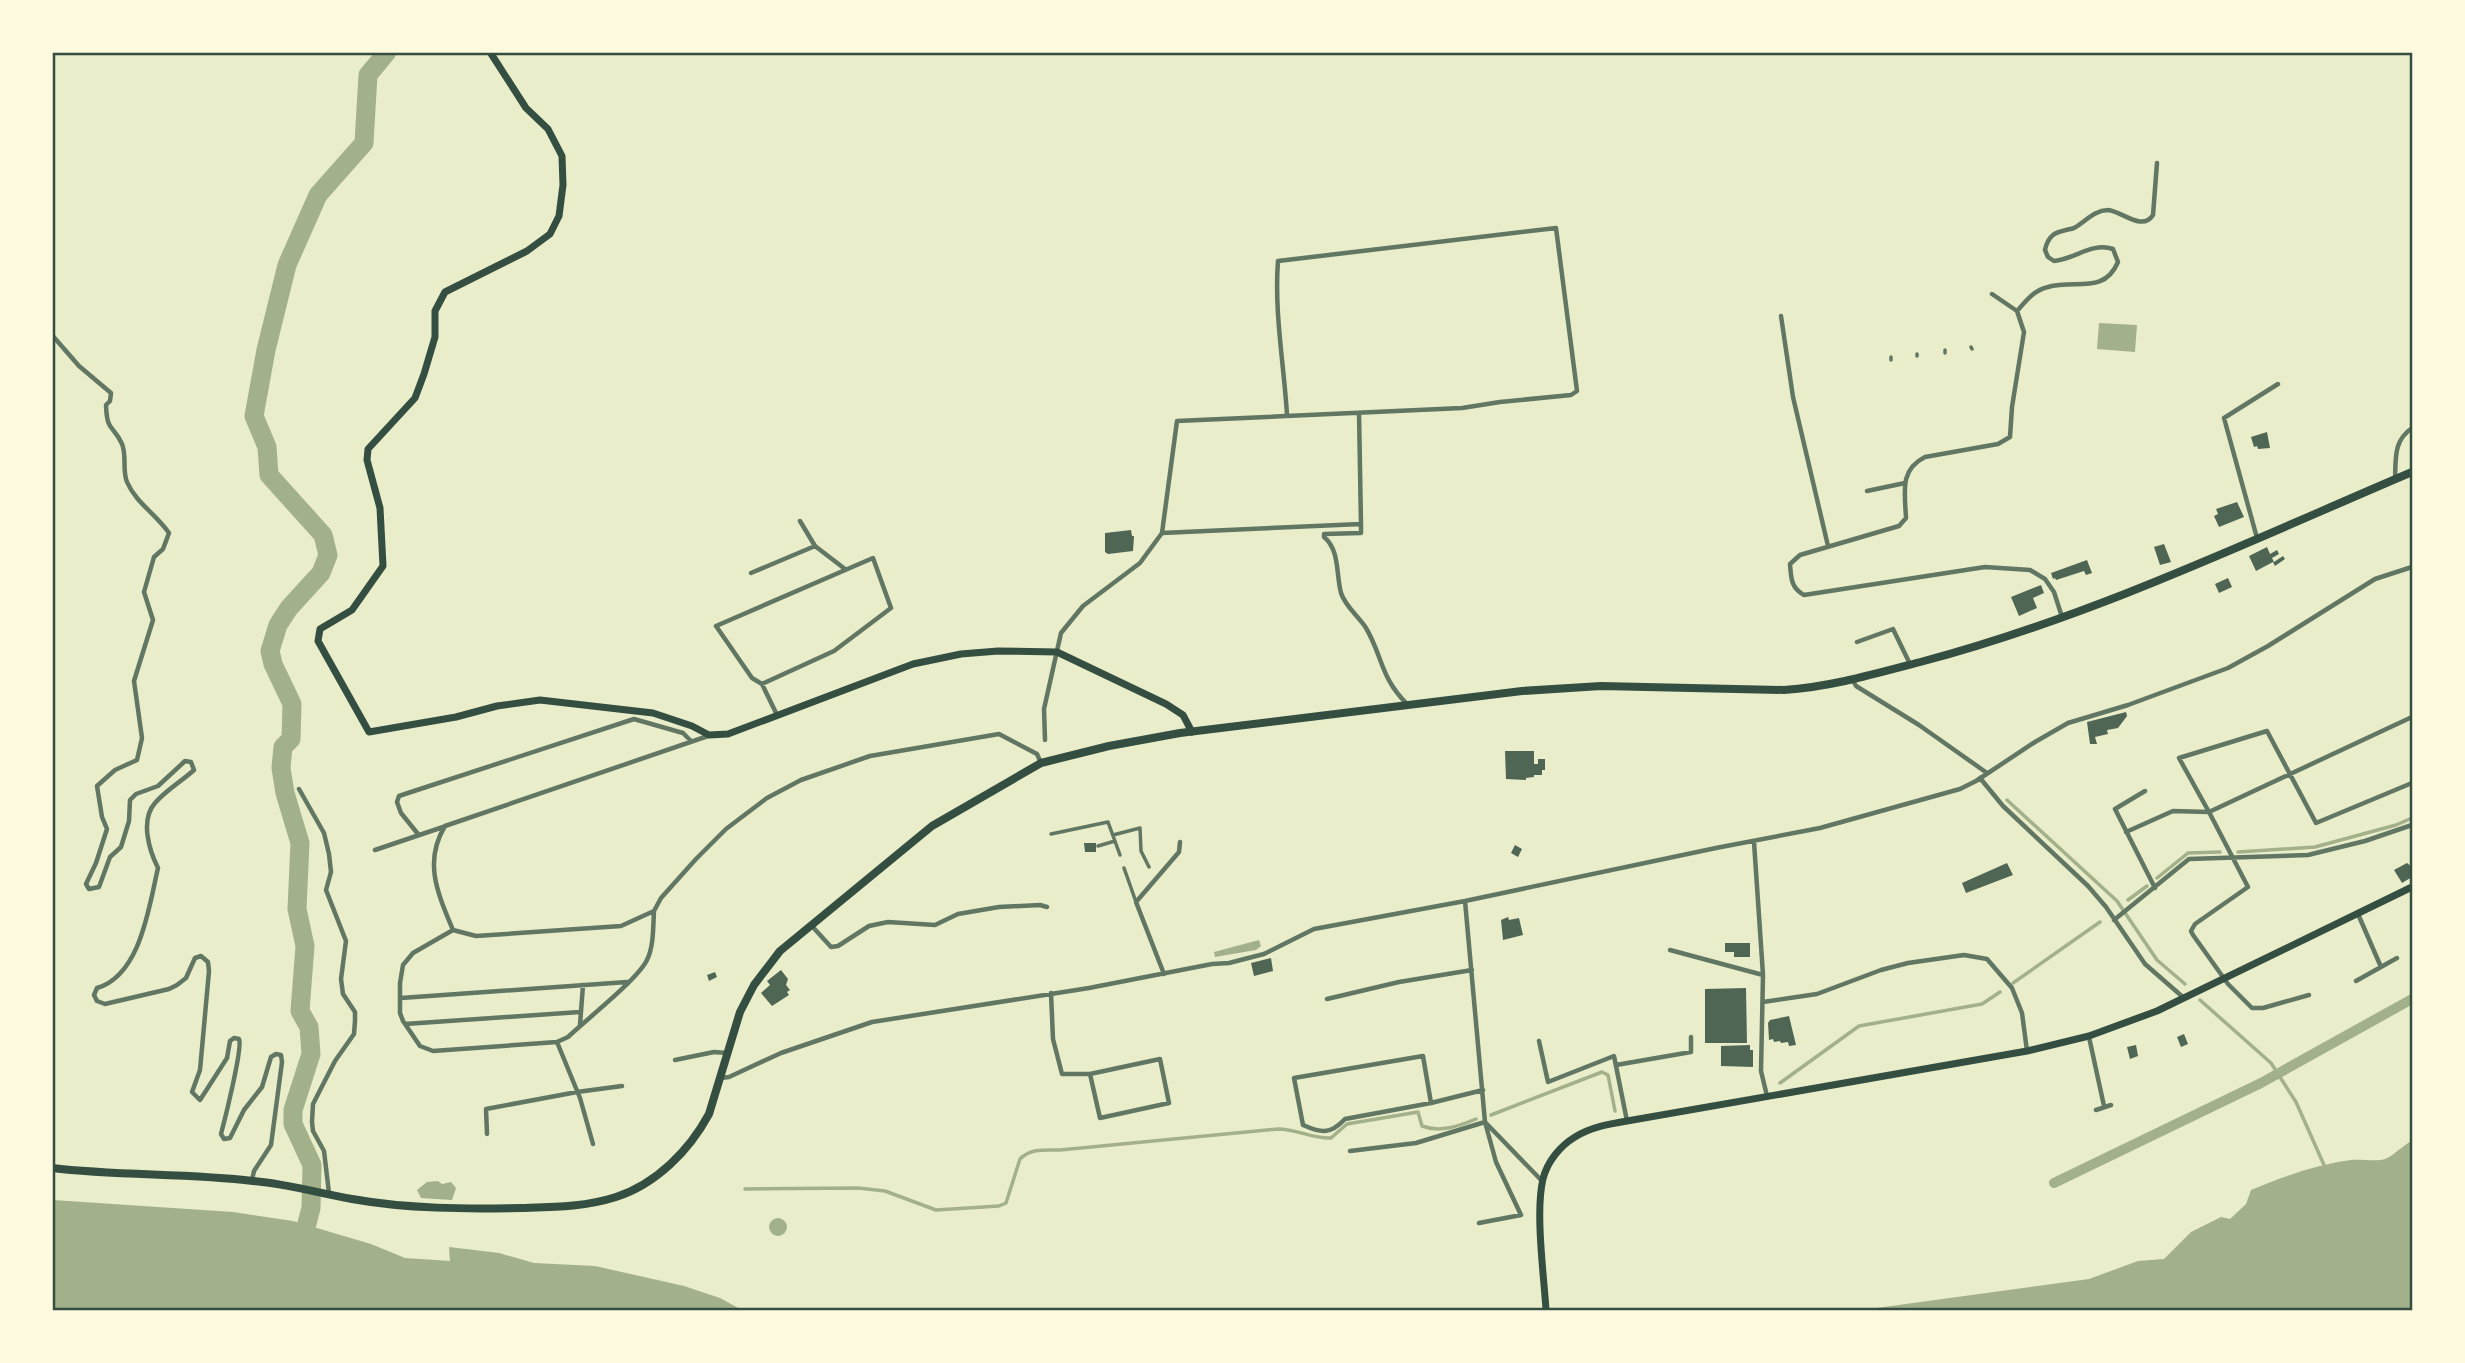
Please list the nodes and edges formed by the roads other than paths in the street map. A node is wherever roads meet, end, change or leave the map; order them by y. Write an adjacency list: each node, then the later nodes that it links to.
1 (490, 52): 34 (main road)
2 (2157, 163): 4 (street)
3 (1992, 294): 4 (street)
4 (2017, 311): 13 (street)
5 (1781, 316): 20 (street)
6 (52, 335): 113 (street)
7 (2278, 384): 18 (street)
8 (1359, 414): 9 (street); 9 (street); 16 (street)
9 (1287, 415): 17 (street)
10 (2413, 428): 12 (street)
11 (2413, 472): 12 (highway)
12 (2395, 480): 18 (highway)
13 (1905, 483): 14 (street); 20 (street)
14 (1867, 491)
15 (800, 521): 19 (street)
16 (1362, 524): 17 (street); 30 (street)
17 (1162, 533): 26 (street)
18 (2256, 538): 24 (highway)
19 (815, 546): 22 (street); 23 (street)
20 (1828, 546): 24 (street)
21 (2413, 567): 38 (street)
22 (845, 569): 29 (street); 29 (street)
23 (751, 573)
24 (2063, 618): 27 (highway)
25 (1857, 642): 27 (street)
26 (1058, 652): 31 (main road); 33 (main road); 35 (street)
27 (1910, 664): 28 (highway)
28 (1852, 679): 30 (highway); 38 (street)
29 (762, 684): 31 (street)
30 (1407, 704): 33 (highway)
31 (778, 716): 34 (main road)
32 (2413, 718): 39 (street)
33 (1192, 732): 37 (highway)
34 (709, 735): 36 (street)
35 (1045, 740)
36 (692, 741): 46 (street); 48 (street)
37 (1041, 763): 65 (street); 68 (highway)
38 (1987, 773): 40 (street)
39 (2291, 775): 41 (street); 44 (street); 44 (street)
40 (1980, 778): 53 (street); 67 (street)
41 (2413, 783)
42 (299, 789): 115 (street)
43 (2145, 791): 47 (street)
44 (2209, 812): 47 (street); 57 (street)
45 (2413, 825): 57 (street)
46 (444, 826): 48 (street); 69 (street)
47 (2126, 832): 61 (street)
48 (418, 834): 55 (street)
49 (1051, 834): 50 (street)
50 (1113, 835): 51 (street); 58 (street)
51 (1115, 841): 54 (street); 56 (street)
52 (1180, 842): 63 (street)
53 (1754, 842): 62 (street); 75 (street)
54 (1098, 846)
55 (375, 850)
56 (1120, 855)
57 (2233, 859): 61 (street); 76 (street)
58 (1149, 867)
59 (1124, 868): 63 (street)
60 (2413, 887): 66 (main road)
61 (2155, 888): 67 (street)
62 (1465, 901): 73 (street); 74 (street)
63 (1136, 902): 74 (street)
64 (1047, 907): 68 (street)
65 (654, 911): 69 (street); 78 (street)
66 (2358, 914): 72 (street); 76 (main road)
67 (2117, 918): 83 (street)
68 (810, 924): 94 (highway)
69 (453, 930): 82 (street)
70 (1670, 950): 75 (street)
71 (2397, 958): 72 (street)
72 (2381, 967): 77 (street)
73 (1472, 970): 84 (street); 100 (street)
74 (1164, 974): 80 (street)
75 (1763, 975): 85 (street)
76 (2224, 978): 81 (street); 83 (main road)
77 (2357, 981)
78 (628, 982): 79 (street); 88 (street)
79 (583, 985): 82 (street); 86 (street)
80 (1051, 993): 97 (street); 98 (street)
81 (2309, 995)
82 (401, 998): 87 (street)
83 (2184, 998): 89 (main road)
84 (1327, 999)
85 (1763, 1002): 93 (street); 102 (street)
86 (580, 1012): 87 (street); 88 (street)
87 (405, 1024): 92 (street)
88 (580, 1025): 92 (street)
89 (2089, 1036): 93 (main road); 105 (street)
90 (1691, 1037): 96 (street)
91 (1539, 1041): 96 (street)
92 (557, 1042): 101 (street)
93 (2027, 1051): 102 (main road)
94 (727, 1053): 95 (street); 98 (highway)
95 (675, 1060)
96 (1616, 1065): 107 (street)
97 (1090, 1074): 97 (street)
98 (720, 1078): 115 (highway)
99 (622, 1086): 101 (street)
100 (1483, 1090): 103 (street); 108 (street)
101 (578, 1092): 109 (street); 110 (street)
102 (1767, 1096): 107 (main road)
103 (1432, 1103): 103 (street)
104 (2112, 1105): 105 (street)
105 (2104, 1106): 106 (street)
106 (2096, 1110)
107 (1627, 1121): 114 (main road)
108 (1485, 1122): 111 (street); 114 (street); 116 (street)
109 (487, 1134)
110 (593, 1144)
111 (1350, 1151)
112 (52, 1168): 113 (highway)
113 (252, 1180): 115 (highway)
114 (1542, 1181): 117 (main road)
115 (325, 1193)
116 (1479, 1223)
117 (1546, 1311)

